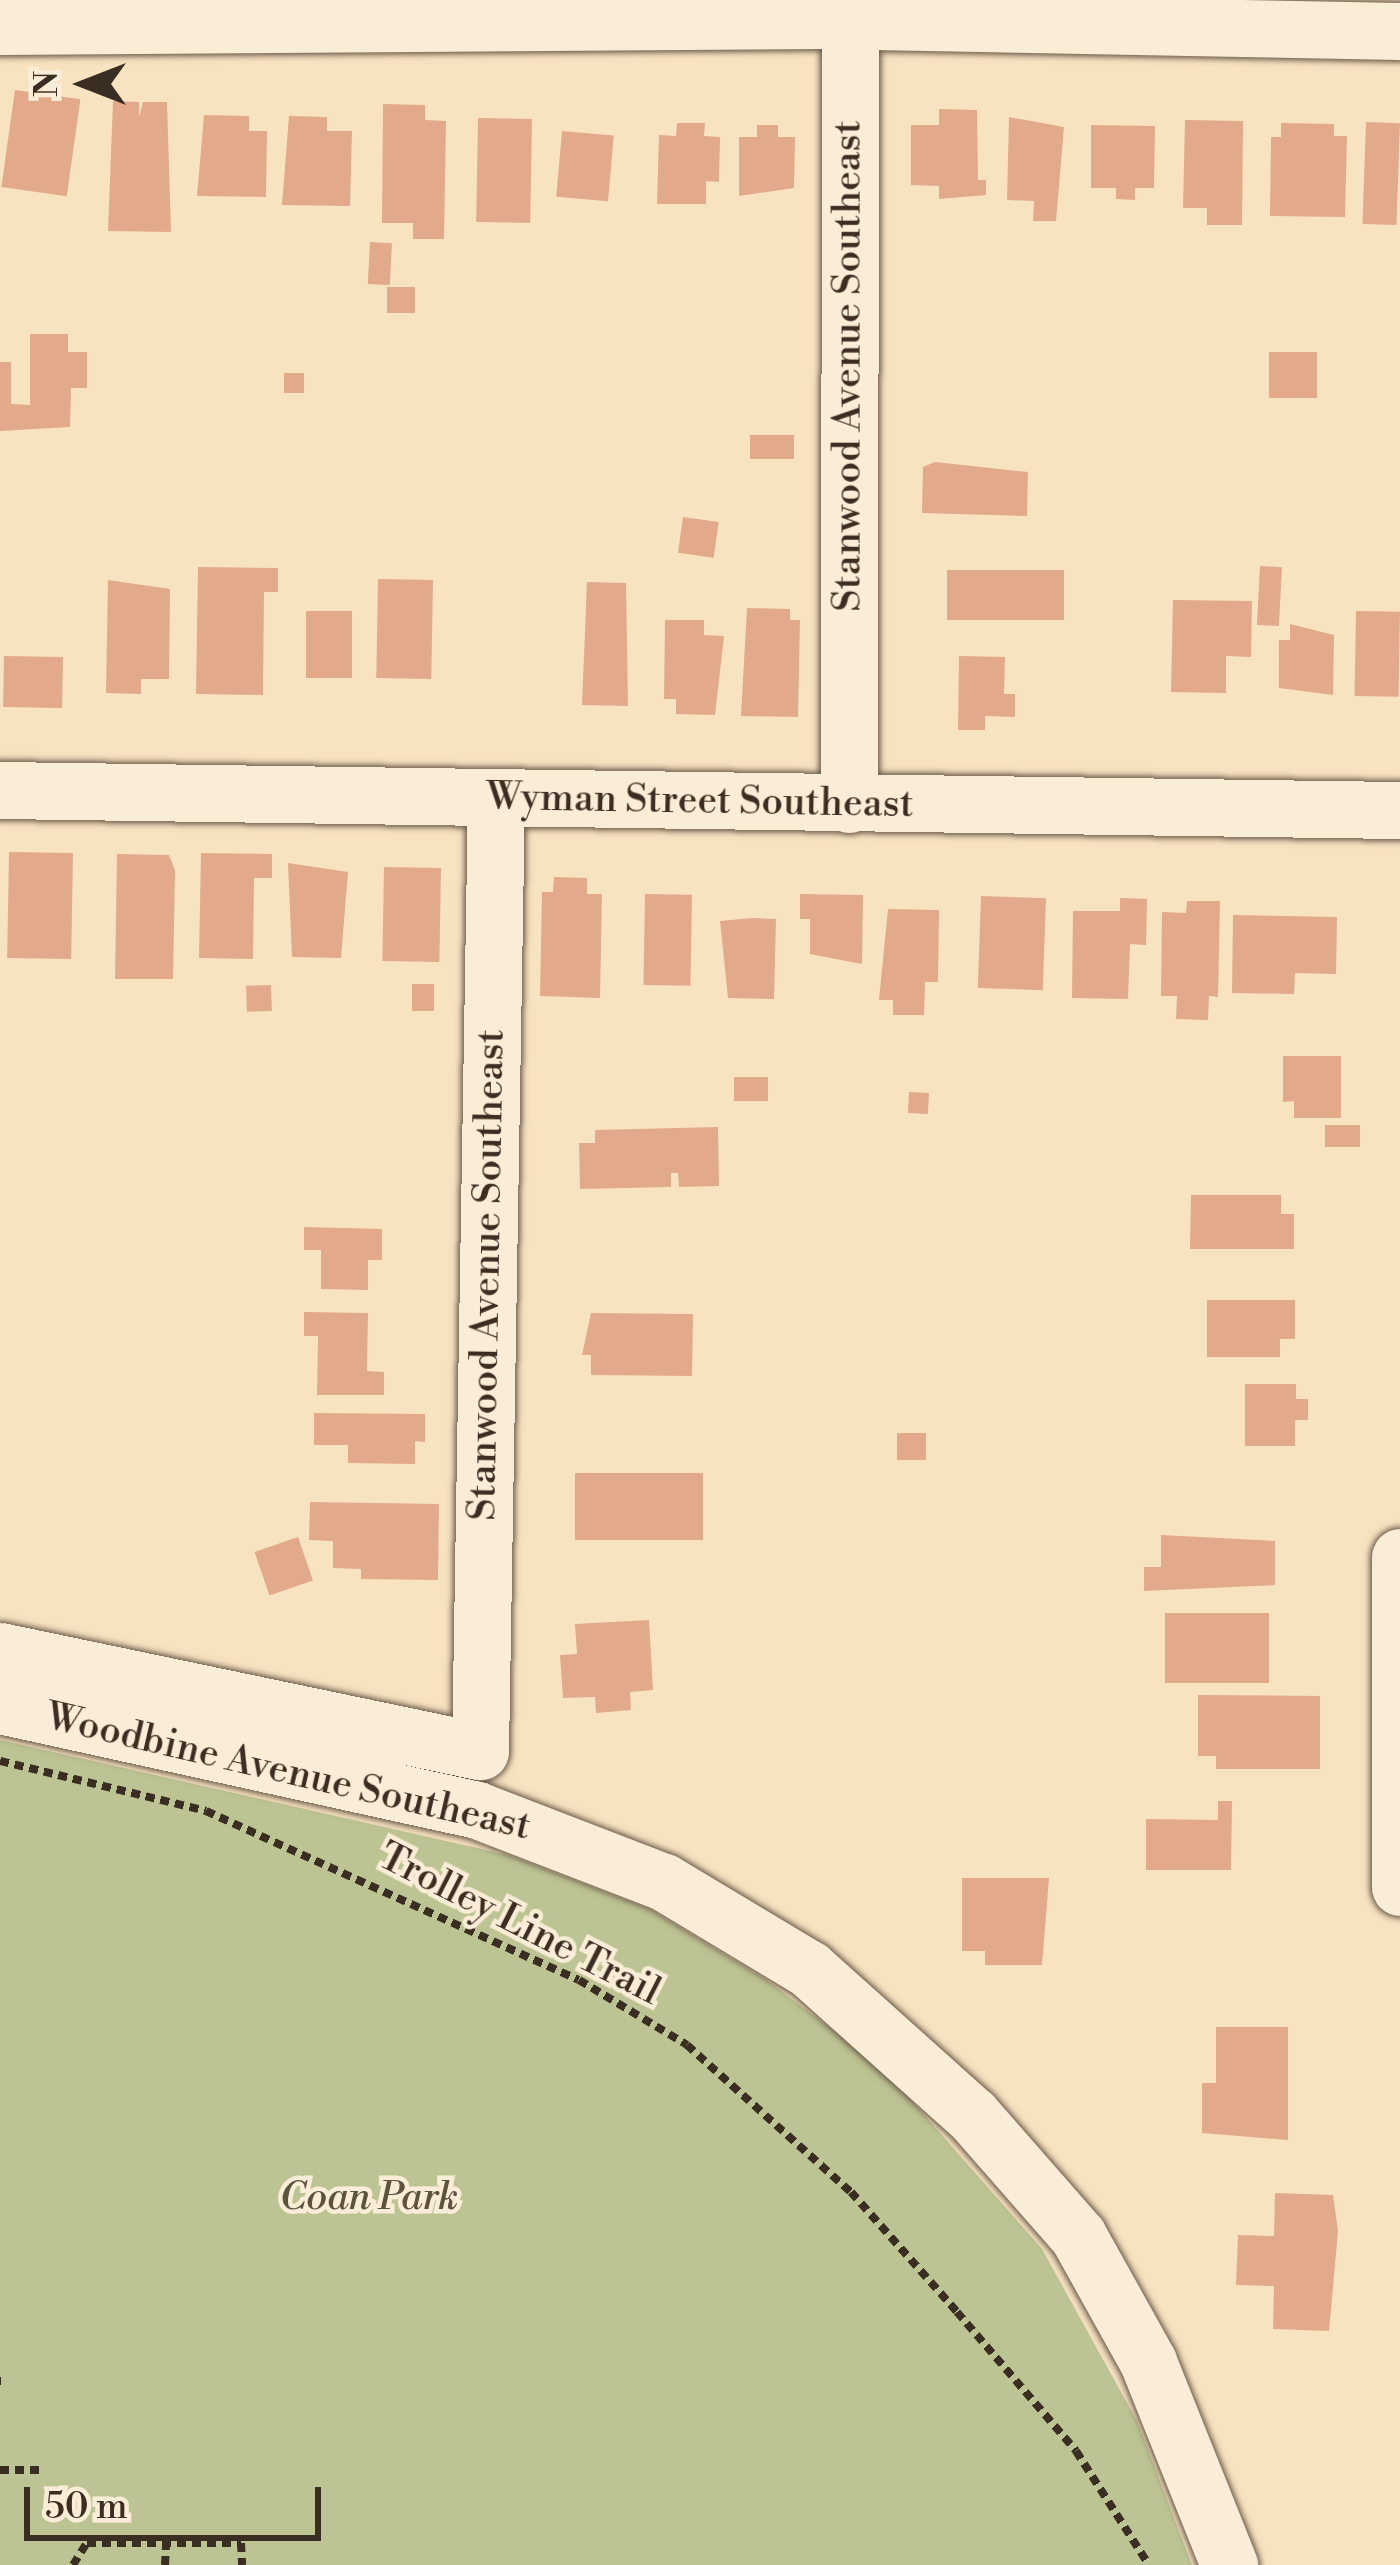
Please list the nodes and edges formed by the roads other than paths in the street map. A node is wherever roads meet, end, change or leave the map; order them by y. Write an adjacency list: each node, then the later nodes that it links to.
1 (850, 10): 2 (street); 4 (street); 7 (street, Stanwood Avenue Southeast)
2 (105, 13): 3 (street)
3 (0, 26)
4 (1400, 31)
5 (0, 790): 6 (street, Wyman Street Southeast)
6 (496, 799): 7 (street, Wyman Street Southeast); 12 (street, Stanwood Avenue Southeast)
7 (849, 804): 8 (street, Wyman Street Southeast)
8 (1400, 810)
9 (1400, 1557): 13 (street)
10 (0, 1651): 12 (street, Woodbine Avenue Southeast)
11 (0, 1706): 14 (street, Woodbine Avenue Southeast)
12 (480, 1751)
13 (1400, 1887)
14 (1229, 2565)

